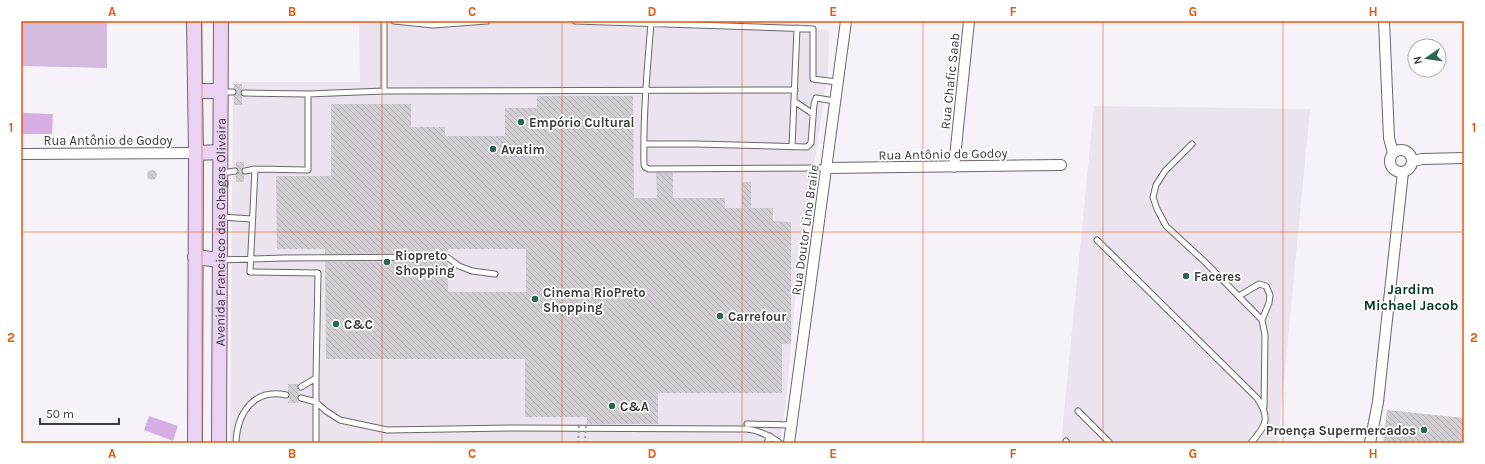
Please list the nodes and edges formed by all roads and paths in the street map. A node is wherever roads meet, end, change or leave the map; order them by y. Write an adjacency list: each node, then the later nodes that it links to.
1 (194, 21): 14 (main road, Avenida Francisco das Chagas Oliveira)
2 (221, 21): 17 (main road, Avenida Francisco das Chagas Oliveira)
3 (384, 21): 15 (lane)
4 (394, 21): 5 (lane)
5 (487, 21)
6 (575, 21): 10 (lane)
7 (846, 21): 12 (street, Rua Doutor Lino Braile)
8 (969, 21): 33 (street, Rua Chafic Saab)
9 (1384, 21): 27 (street)
10 (651, 23): 11 (lane); 16 (lane)
11 (797, 28): 12 (lane); 13 (lane)
12 (838, 82): 21 (street, Rua Doutor Lino Braile)
13 (795, 90): 16 (lane); 20 (lane)
14 (196, 91): 17 (main road); 28 (main road, Avenida Francisco das Chagas Oliveira)
15 (384, 91): 16 (lane); 19 (lane)
16 (645, 91): 23 (lane)
17 (227, 92): 26 (main road, Avenida Francisco das Chagas Oliveira)
18 (244, 93): 19 (lane)
19 (308, 94): 35 (lane)
20 (794, 101): 22 (lane); 25 (lane)
21 (835, 101): 22 (lane); 34 (street, Rua Doutor Lino Braile)
22 (813, 114): 25 (lane)
23 (644, 144): 25 (lane); 34 (lane)
24 (1192, 144): 47 (lane)
25 (792, 147)
26 (220, 152): 28 (main road); 39 (main road, Avenida Francisco das Chagas Oliveira)
27 (1395, 152): 30 (street); 38 (street)
28 (196, 153): 29 (street, Rua Antônio de Godoy); 43 (main road, Avenida Francisco das Chagas Oliveira)
29 (21, 154)
30 (1415, 158): 31 (street); 38 (street)
31 (1464, 158)
32 (1061, 165): 33 (street, Rua Antônio de Godoy)
33 (954, 167): 34 (street, Rua Antônio de Godoy)
34 (826, 168): 61 (street, Rua Doutor Lino Braile)
35 (255, 169): 36 (lane); 41 (lane)
36 (245, 170)
37 (235, 171): 39 (lane)
38 (1401, 172): 74 (street)
39 (221, 173): 40 (main road, Avenida Francisco das Chagas Oliveira)
40 (220, 217): 41 (lane); 45 (main road, Avenida Francisco das Chagas Oliveira)
41 (252, 219): 44 (lane)
42 (1097, 240): 54 (lane)
43 (195, 257): 45 (main road); 56 (main road, Avenida Francisco das Chagas Oliveira)
44 (251, 259): 45 (lane); 46 (lane); 49 (lane)
45 (220, 260): 55 (main road, Avenida Francisco das Chagas Oliveira)
46 (494, 274)
47 (1239, 296): 48 (lane); 48 (lane)
48 (1262, 320): 54 (lane)
49 (316, 378): 50 (lane); 53 (lane)
50 (301, 387)
51 (286, 393): 65 (lane)
52 (301, 398): 53 (lane)
53 (316, 402): 62 (lane); 66 (lane)
54 (1264, 407): 73 (lane)
55 (219, 408): 56 (main road); 64 (main road, Avenida Francisco das Chagas Oliveira)
56 (195, 409): 63 (main road, Avenida Francisco das Chagas Oliveira)
57 (1078, 411): 72 (lane)
58 (579, 424): 67 (path, bridge)
59 (586, 424): 68 (path, bridge)
60 (747, 424): 61 (lane)
61 (792, 425): 71 (street, Rua Doutor Lino Braile)
62 (770, 436): 69 (lane); 70 (lane)
63 (195, 443)
64 (218, 443)
65 (236, 443)
66 (316, 443)
67 (578, 443)
68 (585, 443)
69 (767, 443)
70 (780, 443)
71 (789, 443)
72 (1110, 443)
73 (1251, 443)
74 (1370, 443)

